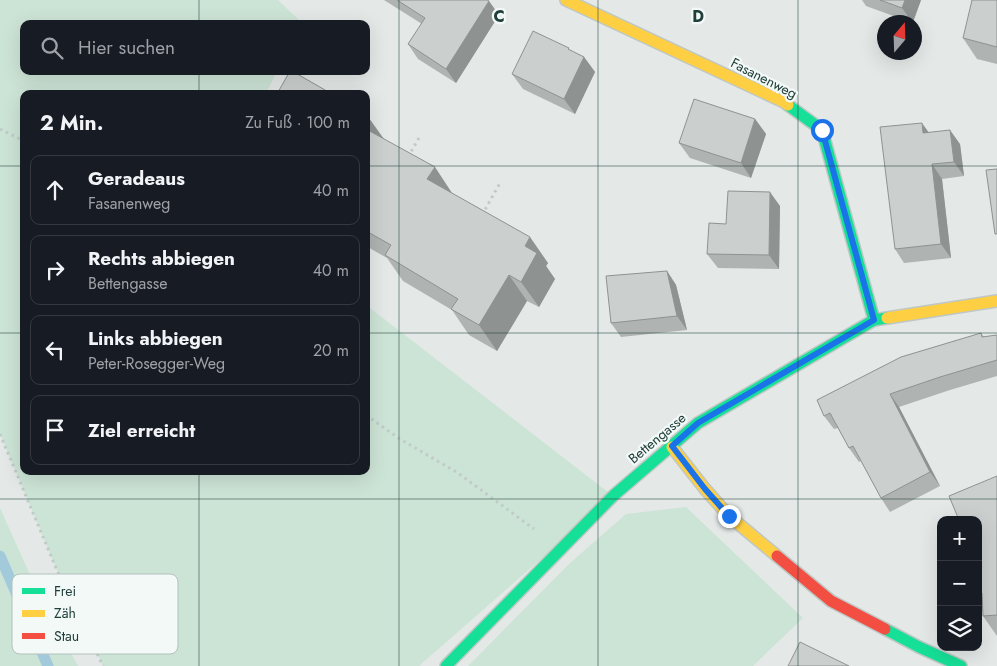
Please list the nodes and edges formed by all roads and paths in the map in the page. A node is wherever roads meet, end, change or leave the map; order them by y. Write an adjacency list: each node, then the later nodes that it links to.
1 (566, 0): 9 (street, Fasanenweg)
2 (0, 129): 4 (path)
3 (420, 136): 5 (path)
4 (20, 139)
5 (408, 158)
6 (500, 183): 7 (path)
7 (482, 215)
8 (997, 301): 9 (street, Bettengasse)
9 (874, 320): 12 (street, Bettengasse)
10 (370, 418): 13 (path)
11 (0, 434): 14 (path)
12 (672, 446): 13 (street, Bettengasse); 18 (street)
13 (561, 549): 17 (street, Bettengasse)
14 (59, 574)
15 (97, 654): 16 (path)
16 (103, 666)
17 (446, 666)
18 (961, 666)

